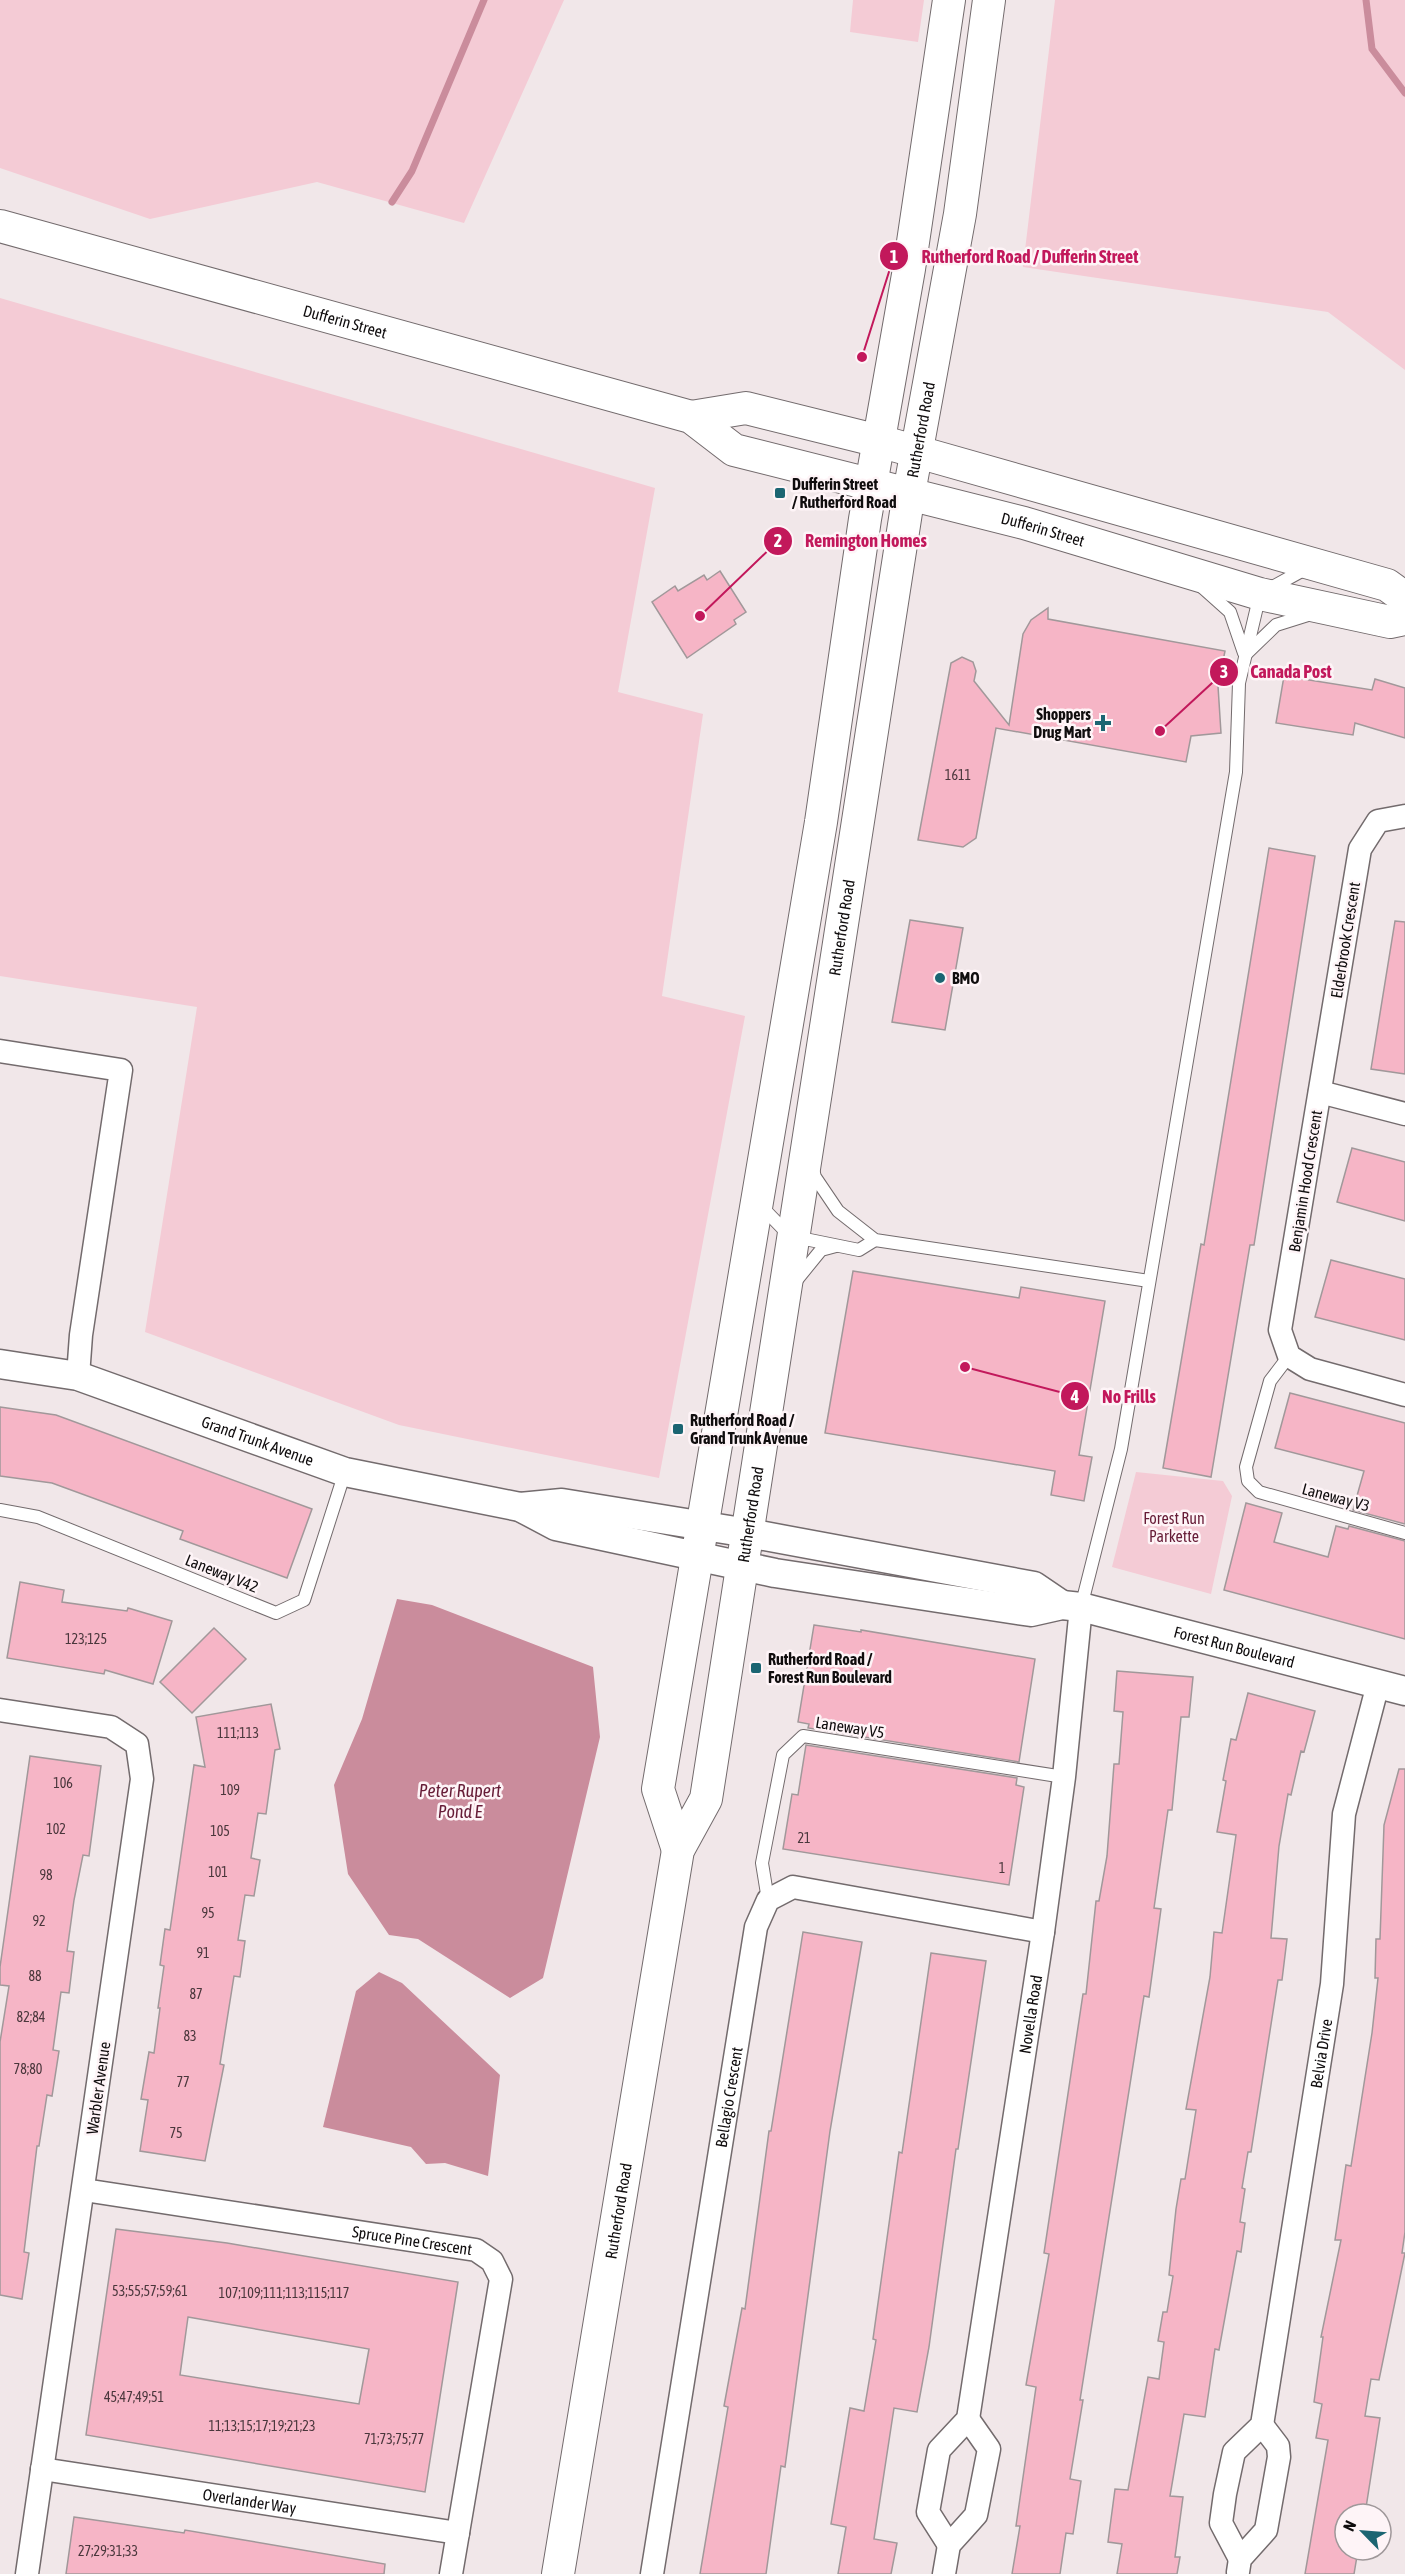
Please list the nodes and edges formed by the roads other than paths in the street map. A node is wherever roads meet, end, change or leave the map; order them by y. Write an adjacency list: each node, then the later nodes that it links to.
1 (949, 0): 5 (main road, Rutherford Road)
2 (989, 0): 6 (main road, Rutherford Road)
3 (0, 226): 4 (main road, Dufferin Street)
4 (691, 417): 5 (main road, Dufferin Street); 7 (main road, Dufferin Street)
5 (879, 441): 6 (main road, Dufferin Street); 7 (main road, Rutherford Road)
6 (918, 452): 8 (main road, Rutherford Road); 9 (main road, Dufferin Street)
7 (870, 483): 8 (main road, Dufferin Street); 21 (main road, Rutherford Road)
8 (909, 493): 10 (main road, Dufferin Street); 20 (main road, Rutherford Road)
9 (1315, 564): 11 (lane); 12 (main road, Dufferin Street)
10 (1184, 571): 11 (main road, Dufferin Street); 15 (lane)
11 (1260, 594): 13 (main road, Dufferin Street); 15 (lane)
12 (1405, 598)
13 (1328, 608): 14 (main road, Dufferin Street); 15 (lane)
14 (1405, 619)
15 (1245, 655): 25 (lane)
16 (1405, 816): 18 (street, Elderbrook Crescent)
17 (0, 1051): 29 (street)
18 (1320, 1092): 19 (street, Benjamin Hood Crescent); 27 (street, Benjamin Hood Crescent)
19 (1405, 1114)
20 (809, 1152): 22 (main road, Rutherford Road); 23 (lane)
21 (757, 1202): 22 (lane); 34 (main road, Rutherford Road)
22 (795, 1237): 24 (lane); 26 (main road, Rutherford Road)
23 (875, 1240): 24 (lane); 25 (lane)
24 (839, 1246): 26 (lane)
25 (1149, 1281): 39 (lane)
26 (786, 1293): 35 (main road, Rutherford Road)
27 (1289, 1356): 30 (street); 36 (lane, Laneway V3)
28 (0, 1364): 29 (street, Grand Trunk Avenue)
29 (78, 1376): 31 (street, Grand Trunk Avenue)
30 (1405, 1395)
31 (345, 1472): 32 (street, Grand Trunk Avenue); 33 (lane, Laneway V42)
32 (520, 1507): 34 (street, Grand Trunk Avenue); 37 (street, Grand Trunk Avenue)
33 (0, 1510)
34 (702, 1525): 35 (street, Grand Trunk Avenue); 37 (main road, Rutherford Road)
35 (748, 1533): 38 (main road, Rutherford Road); 39 (street, Forest Run Boulevard)
36 (1405, 1533)
37 (697, 1557): 38 (street, Grand Trunk Avenue); 43 (main road, Rutherford Road)
38 (743, 1566): 39 (street, Forest Run Boulevard); 43 (main road, Rutherford Road)
39 (1071, 1606): 40 (street, Forest Run Boulevard); 42 (street, Novella Road)
40 (1392, 1688): 48 (street, Belvia Drive)
41 (0, 1710): 46 (street, Warbler Avenue)
42 (1064, 1777): 44 (lane, Laneway V5); 45 (street, Novella Road)
43 (678, 1850): 55 (main road, Rutherford Road)
44 (768, 1900): 45 (street); 56 (street, Bellagio Crescent)
45 (1043, 1932): 47 (street, Novella Road)
46 (84, 2190): 49 (street, Warbler Avenue); 50 (street, Spruce Pine Crescent)
47 (968, 2420): 51 (street); 51 (street)
48 (1262, 2425): 52 (street); 52 (street)
49 (42, 2469): 50 (street, Overlander Way); 53 (street, Warbler Avenue)
50 (458, 2533): 54 (street, Spruce Pine Crescent)
51 (949, 2545): 57 (street)
52 (1239, 2566)
53 (27, 2574)
54 (451, 2574)
55 (558, 2574)
56 (652, 2574)
57 (944, 2574)

